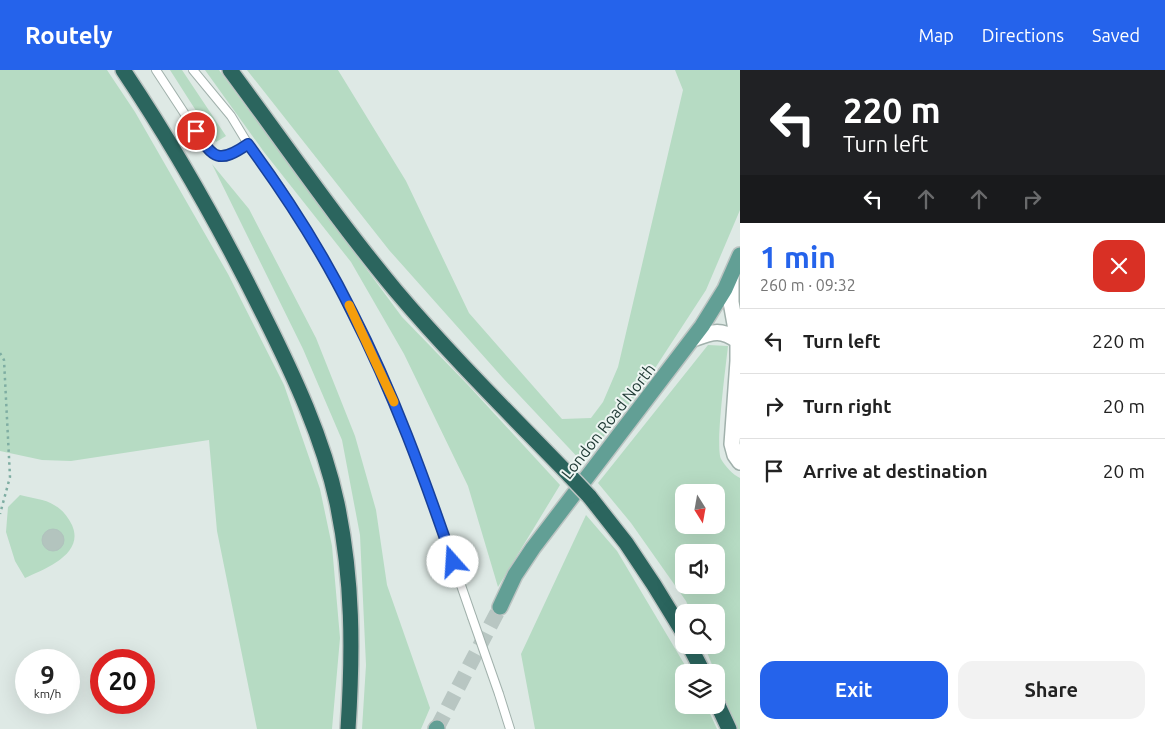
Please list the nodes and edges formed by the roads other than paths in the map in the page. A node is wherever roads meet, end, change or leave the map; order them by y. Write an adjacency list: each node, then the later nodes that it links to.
1 (123, 70): 14 (highway)
2 (156, 70): 5 (lane)
3 (193, 70): 5 (lane)
4 (230, 70): 12 (highway, bridge)
5 (248, 144): 15 (lane, bridge)
6 (740, 255): 7 (main road, London Road North)
7 (731, 277): 8 (main road, London Road North); 9 (street)
8 (693, 339): 9 (street); 11 (main road, London Road North)
9 (738, 341): 10 (street)
10 (740, 462)
11 (500, 607)
12 (675, 620)
13 (722, 714): 16 (highway)
14 (348, 729)
15 (510, 729)
16 (728, 729)

